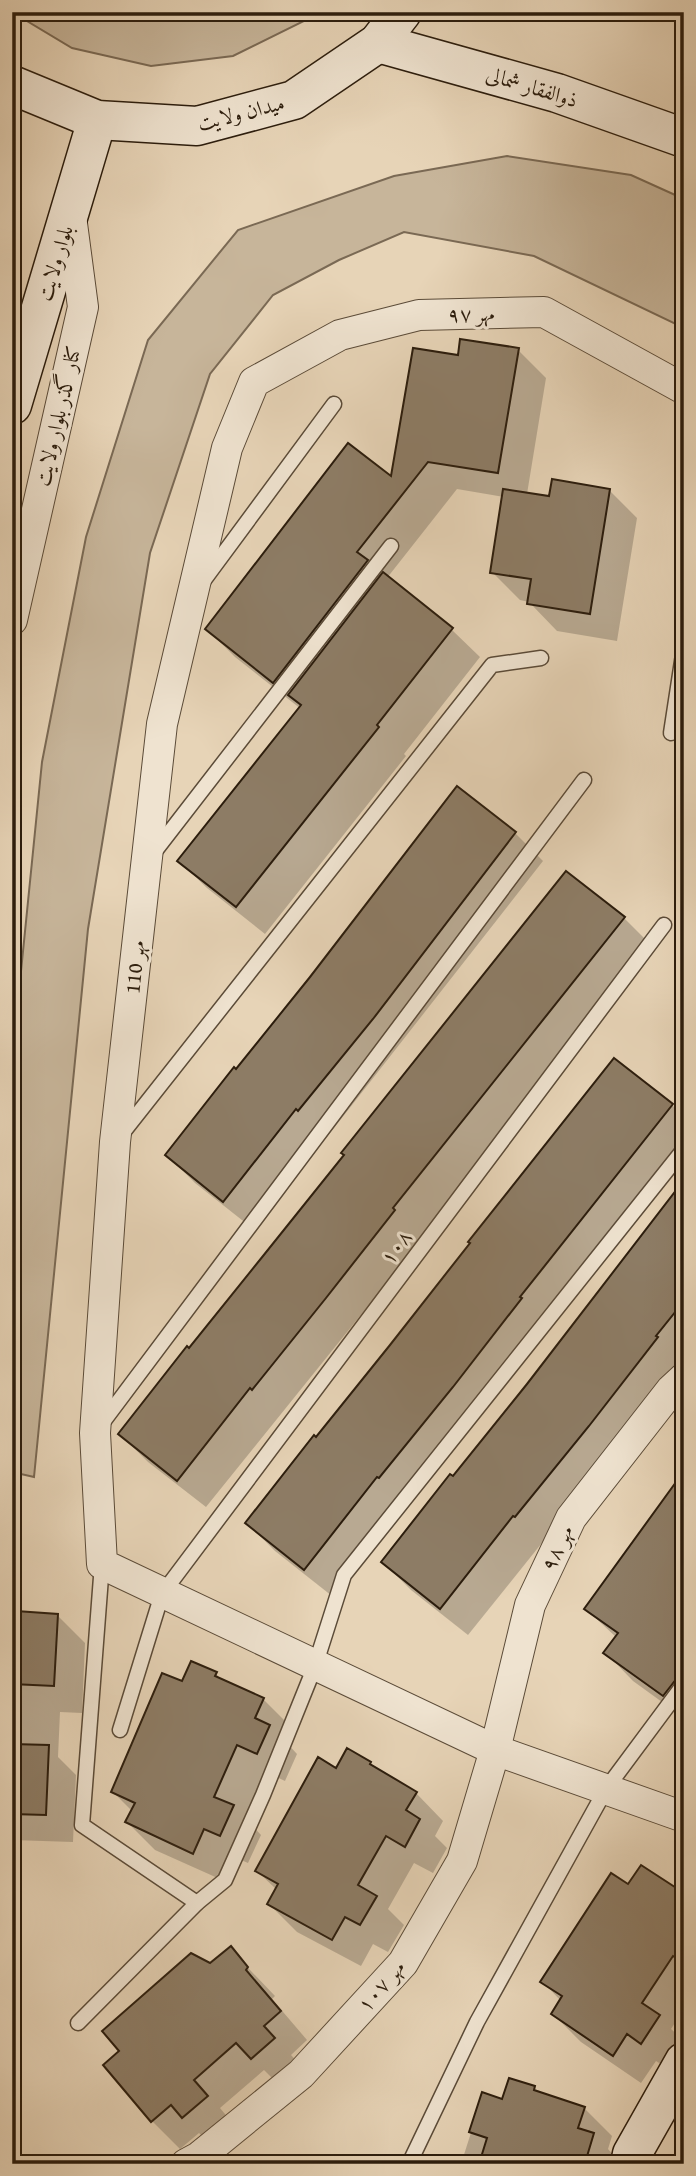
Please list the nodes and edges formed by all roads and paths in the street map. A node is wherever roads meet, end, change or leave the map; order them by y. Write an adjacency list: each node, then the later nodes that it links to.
1 (402, 12): 2 (main road, میدان ولایت)
2 (378, 43): 4 (main road, میدان ولایت); 5 (main road, ذوالفقار شمالی)
3 (12, 86): 4 (main road, میدان ولایت)
4 (97, 120): 6 (main road, بلوار ولایت)
5 (684, 138)
6 (70, 209): 10 (main road, بلوار ولایت); 13 (street, کنار گذر بلوار ولایت)
7 (254, 382): 8 (street, مهر ۹۷); 12 (street, مهر 110)
8 (684, 389)
9 (334, 404): 12 (lane)
10 (12, 405)
11 (391, 546): 18 (lane)
12 (192, 596): 18 (street, مهر 110)
13 (12, 620)
14 (684, 648): 16 (lane)
15 (541, 658): 20 (lane)
16 (671, 733)
17 (584, 780): 23 (lane)
18 (147, 863): 20 (street, مهر 110)
19 (664, 925): 25 (lane, ۱۰۸)
20 (115, 1142): 23 (street, مهر 110)
21 (684, 1149): 26 (lane)
22 (684, 1378): 29 (street, مهر ۹۸)
23 (95, 1433): 24 (street, مهر 110)
24 (102, 1564): 25 (street); 32 (lane)
25 (162, 1594): 26 (street); 28 (lane, ۱۰۸)
26 (315, 1666): 29 (street); 32 (lane)
27 (684, 1684): 30 (lane)
28 (120, 1730)
29 (495, 1750): 30 (street); 35 (street, مهر ۱۰۷)
30 (606, 1789): 31 (street); 36 (lane)
31 (684, 1817)
32 (197, 1903): 33 (lane)
33 (78, 2023)
34 (684, 2062): 37 (main road)
35 (186, 2164)
36 (408, 2164)
37 (629, 2164)

